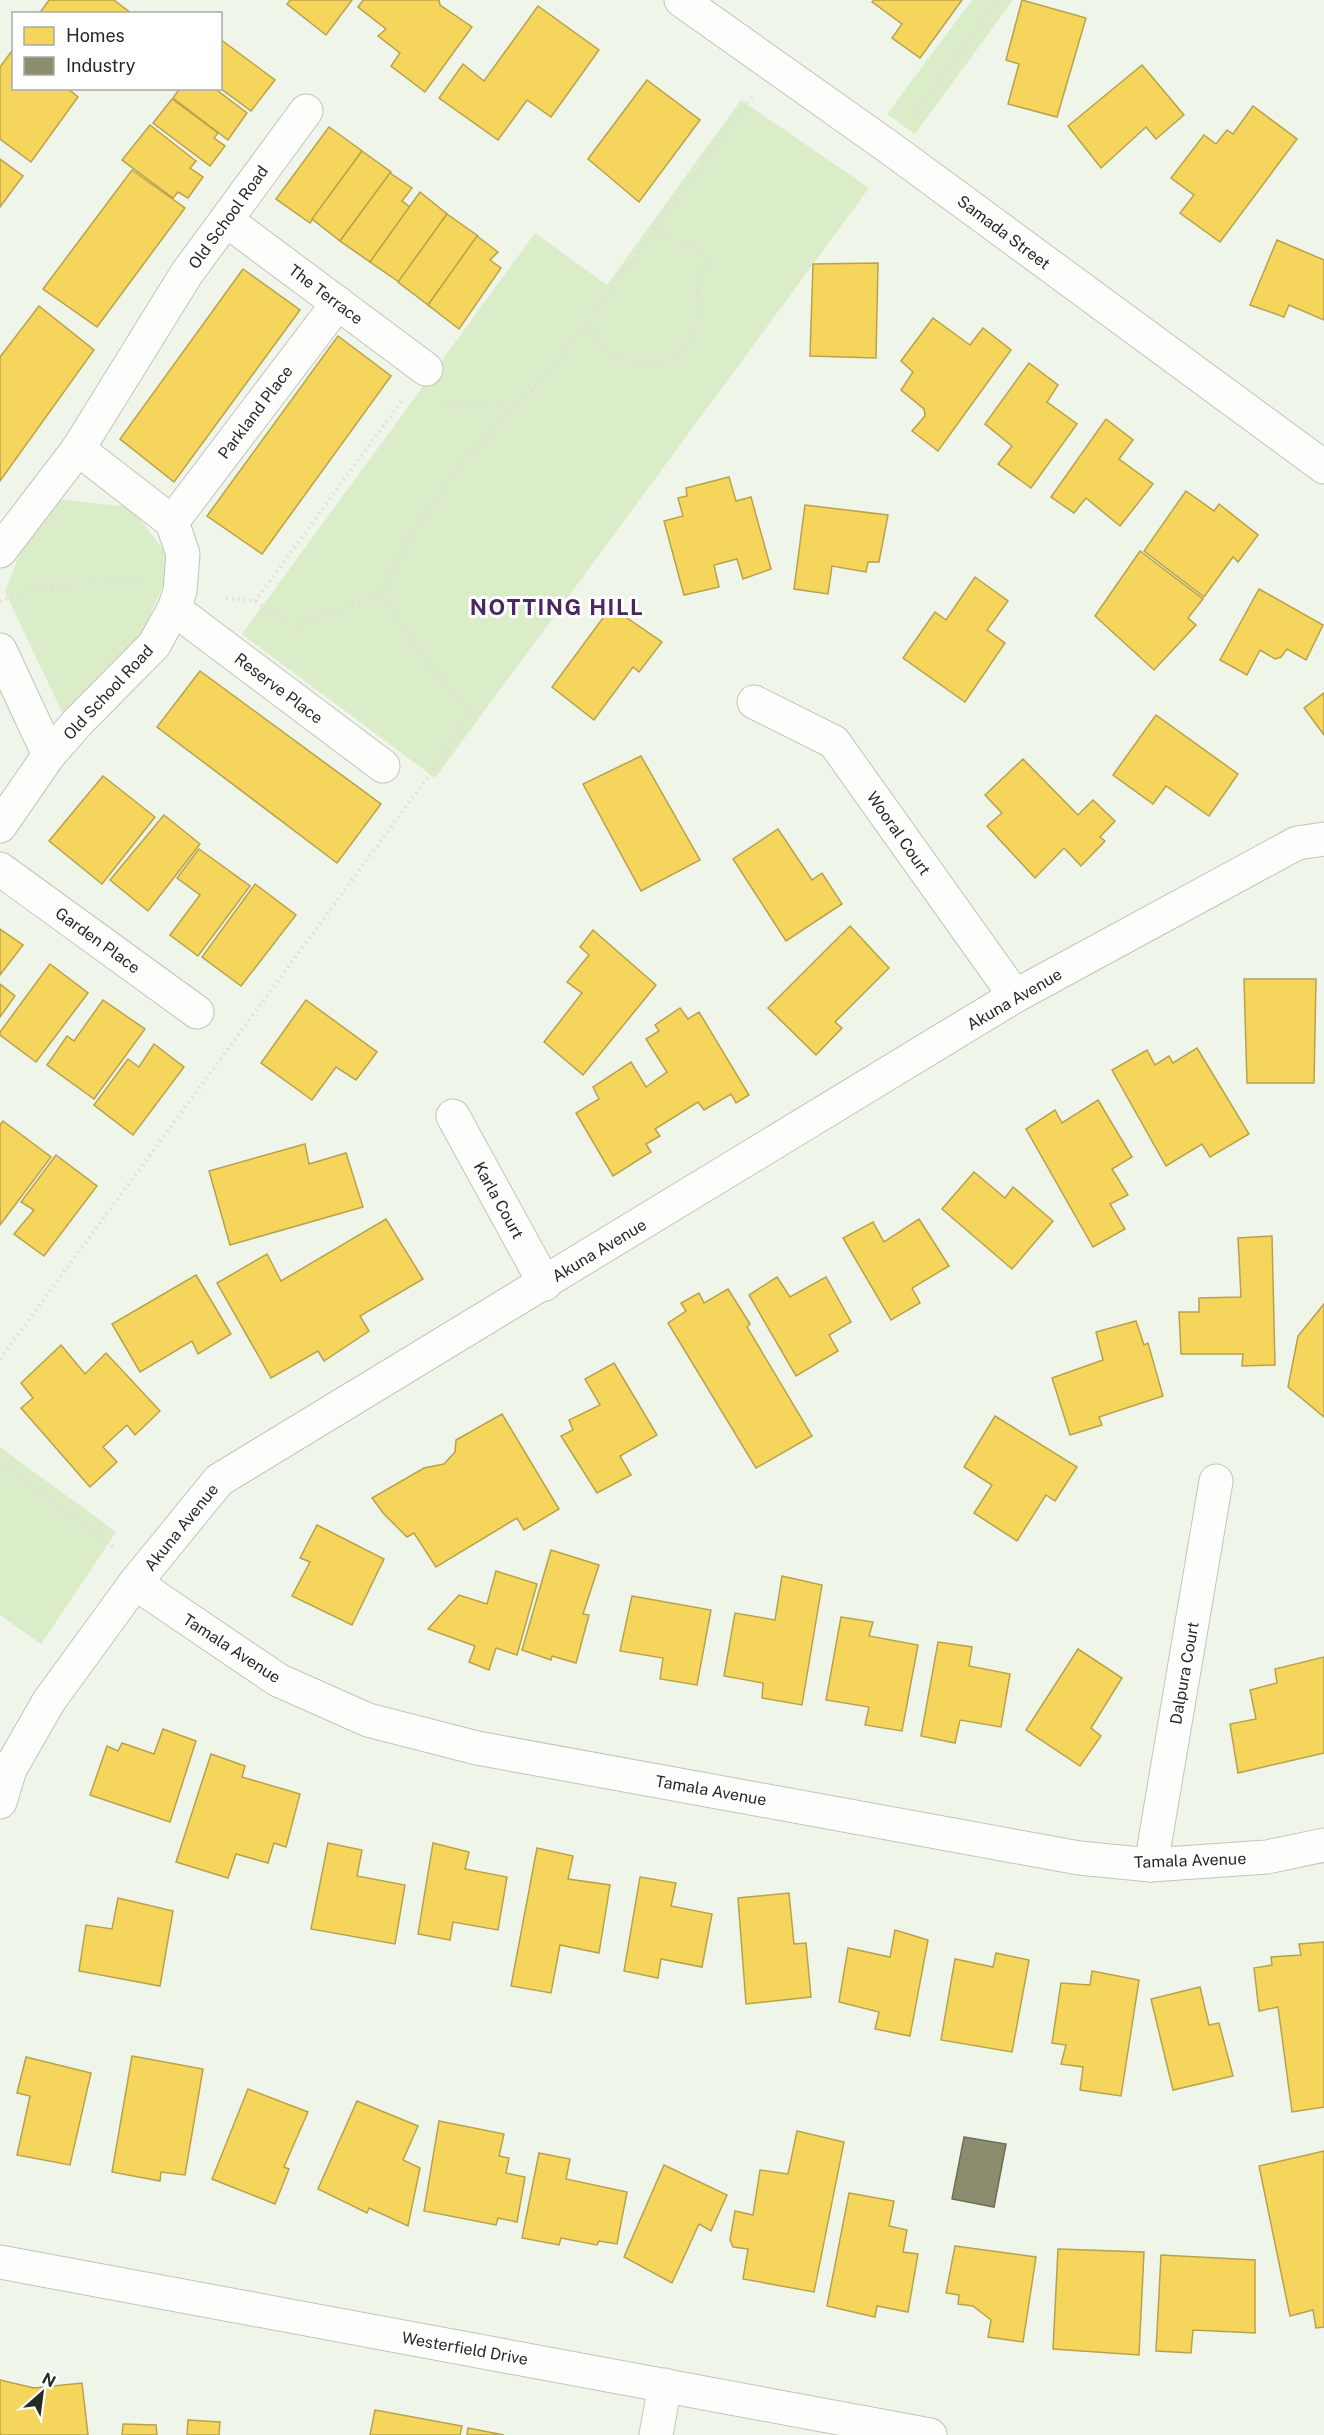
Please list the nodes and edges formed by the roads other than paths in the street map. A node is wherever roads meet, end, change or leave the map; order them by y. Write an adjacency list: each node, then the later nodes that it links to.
1 (681, 0): 7 (street, Samada Street)
2 (306, 111): 3 (street, Old School Road)
3 (226, 220): 4 (street, The Terrace); 6 (street, Old School Road)
4 (338, 303): 5 (street, The Terrace); 8 (street, Parkland Place)
5 (426, 369)
6 (78, 448): 8 (street); 9 (street, Old School Road)
7 (1324, 467)
8 (172, 522): 10 (street, Old School Road)
9 (0, 551)
10 (177, 600): 13 (street, Old School Road); 14 (street, Reserve Place)
11 (0, 650): 13 (street)
12 (754, 702): 18 (street, Wooral Court)
13 (49, 754): 15 (street, Old School Road)
14 (383, 766)
15 (0, 826)
16 (1324, 839): 18 (street, Akuna Avenue)
17 (0, 869): 19 (street, Garden Place)
18 (1015, 996): 21 (street, Akuna Avenue)
19 (197, 1012)
20 (453, 1116): 21 (street, Karla Court)
21 (545, 1284): 23 (street, Akuna Avenue)
22 (1216, 1480): 26 (street, Dalpura Court)
23 (140, 1577): 24 (street, Akuna Avenue); 26 (street, Tamala Avenue)
24 (0, 1802)
25 (1324, 1845): 26 (street, Tamala Avenue)
26 (1151, 1865)
27 (0, 2262): 28 (street, Westerfield Drive)
28 (665, 2385): 29 (street); 30 (street, Westerfield Drive)
29 (656, 2435)
30 (930, 2435)

